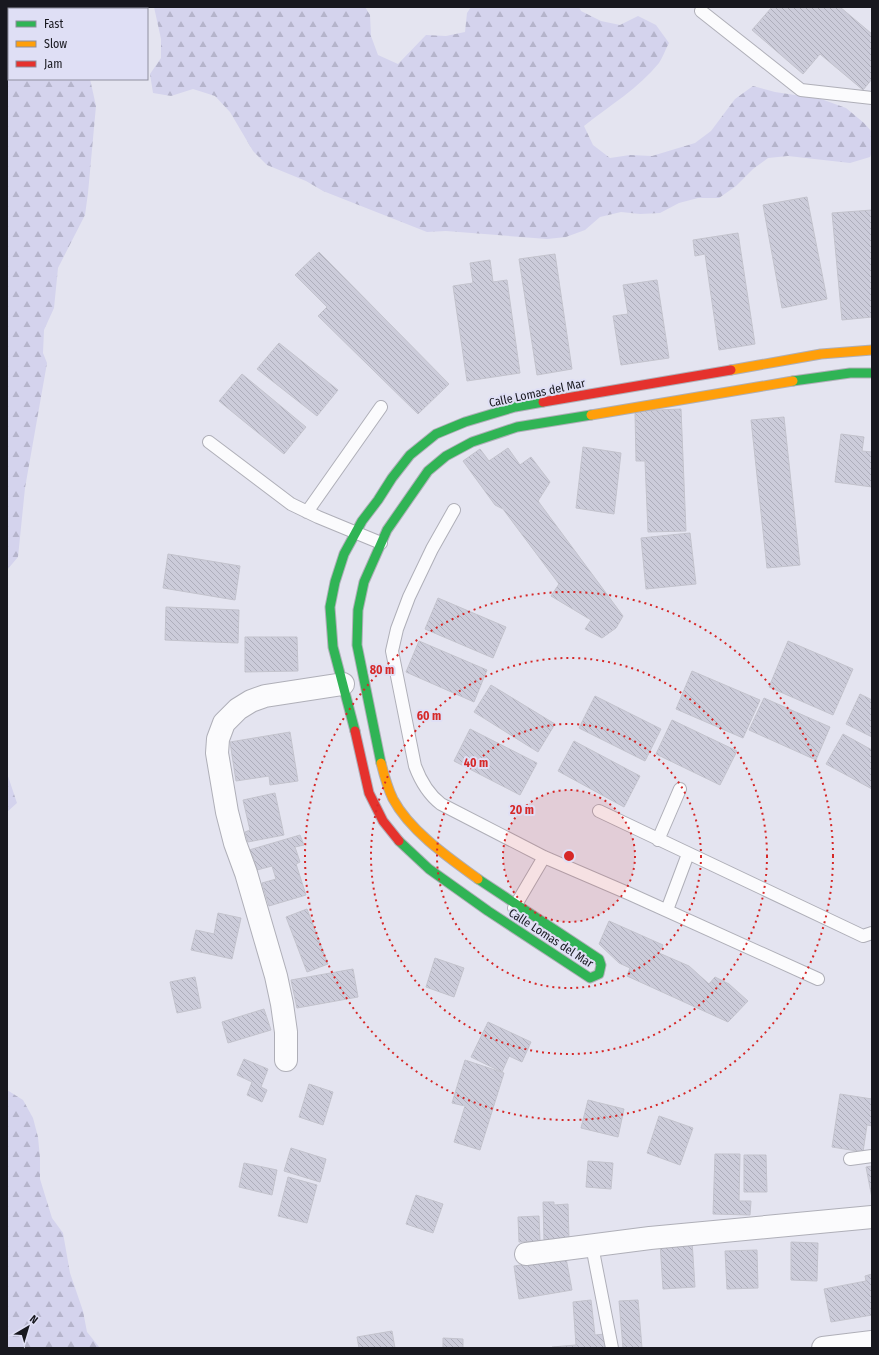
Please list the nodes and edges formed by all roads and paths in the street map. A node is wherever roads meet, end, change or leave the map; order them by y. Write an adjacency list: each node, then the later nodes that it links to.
1 (701, 11): 2 (lane)
2 (872, 98)
3 (872, 350): 9 (street, Calle Lomas del Mar)
4 (872, 373): 10 (street, Calle Lomas del Mar)
5 (380, 407): 8 (lane)
6 (209, 442): 8 (lane)
7 (454, 510): 16 (lane)
8 (307, 512): 9 (lane)
9 (356, 532): 10 (lane); 11 (street, Calle Lomas del Mar)
10 (381, 543): 17 (street, Calle Lomas del Mar)
11 (343, 684): 19 (street, Calle Lomas del Mar); 22 (street)
12 (680, 789): 14 (lane)
13 (598, 811): 14 (lane)
14 (658, 840): 15 (lane)
15 (688, 854): 18 (lane); 20 (lane)
16 (544, 856): 17 (lane); 18 (lane)
17 (517, 904): 19 (lane); 19 (street, Calle Lomas del Mar)
18 (666, 910): 21 (lane)
19 (505, 922)
20 (872, 933)
21 (818, 979)
22 (286, 1060)
23 (872, 1156): 24 (lane)
24 (850, 1159)
25 (872, 1217): 26 (street)
26 (592, 1246): 27 (street); 29 (lane)
27 (526, 1254)
28 (872, 1342): 30 (street)
29 (612, 1348)
30 (823, 1348)

